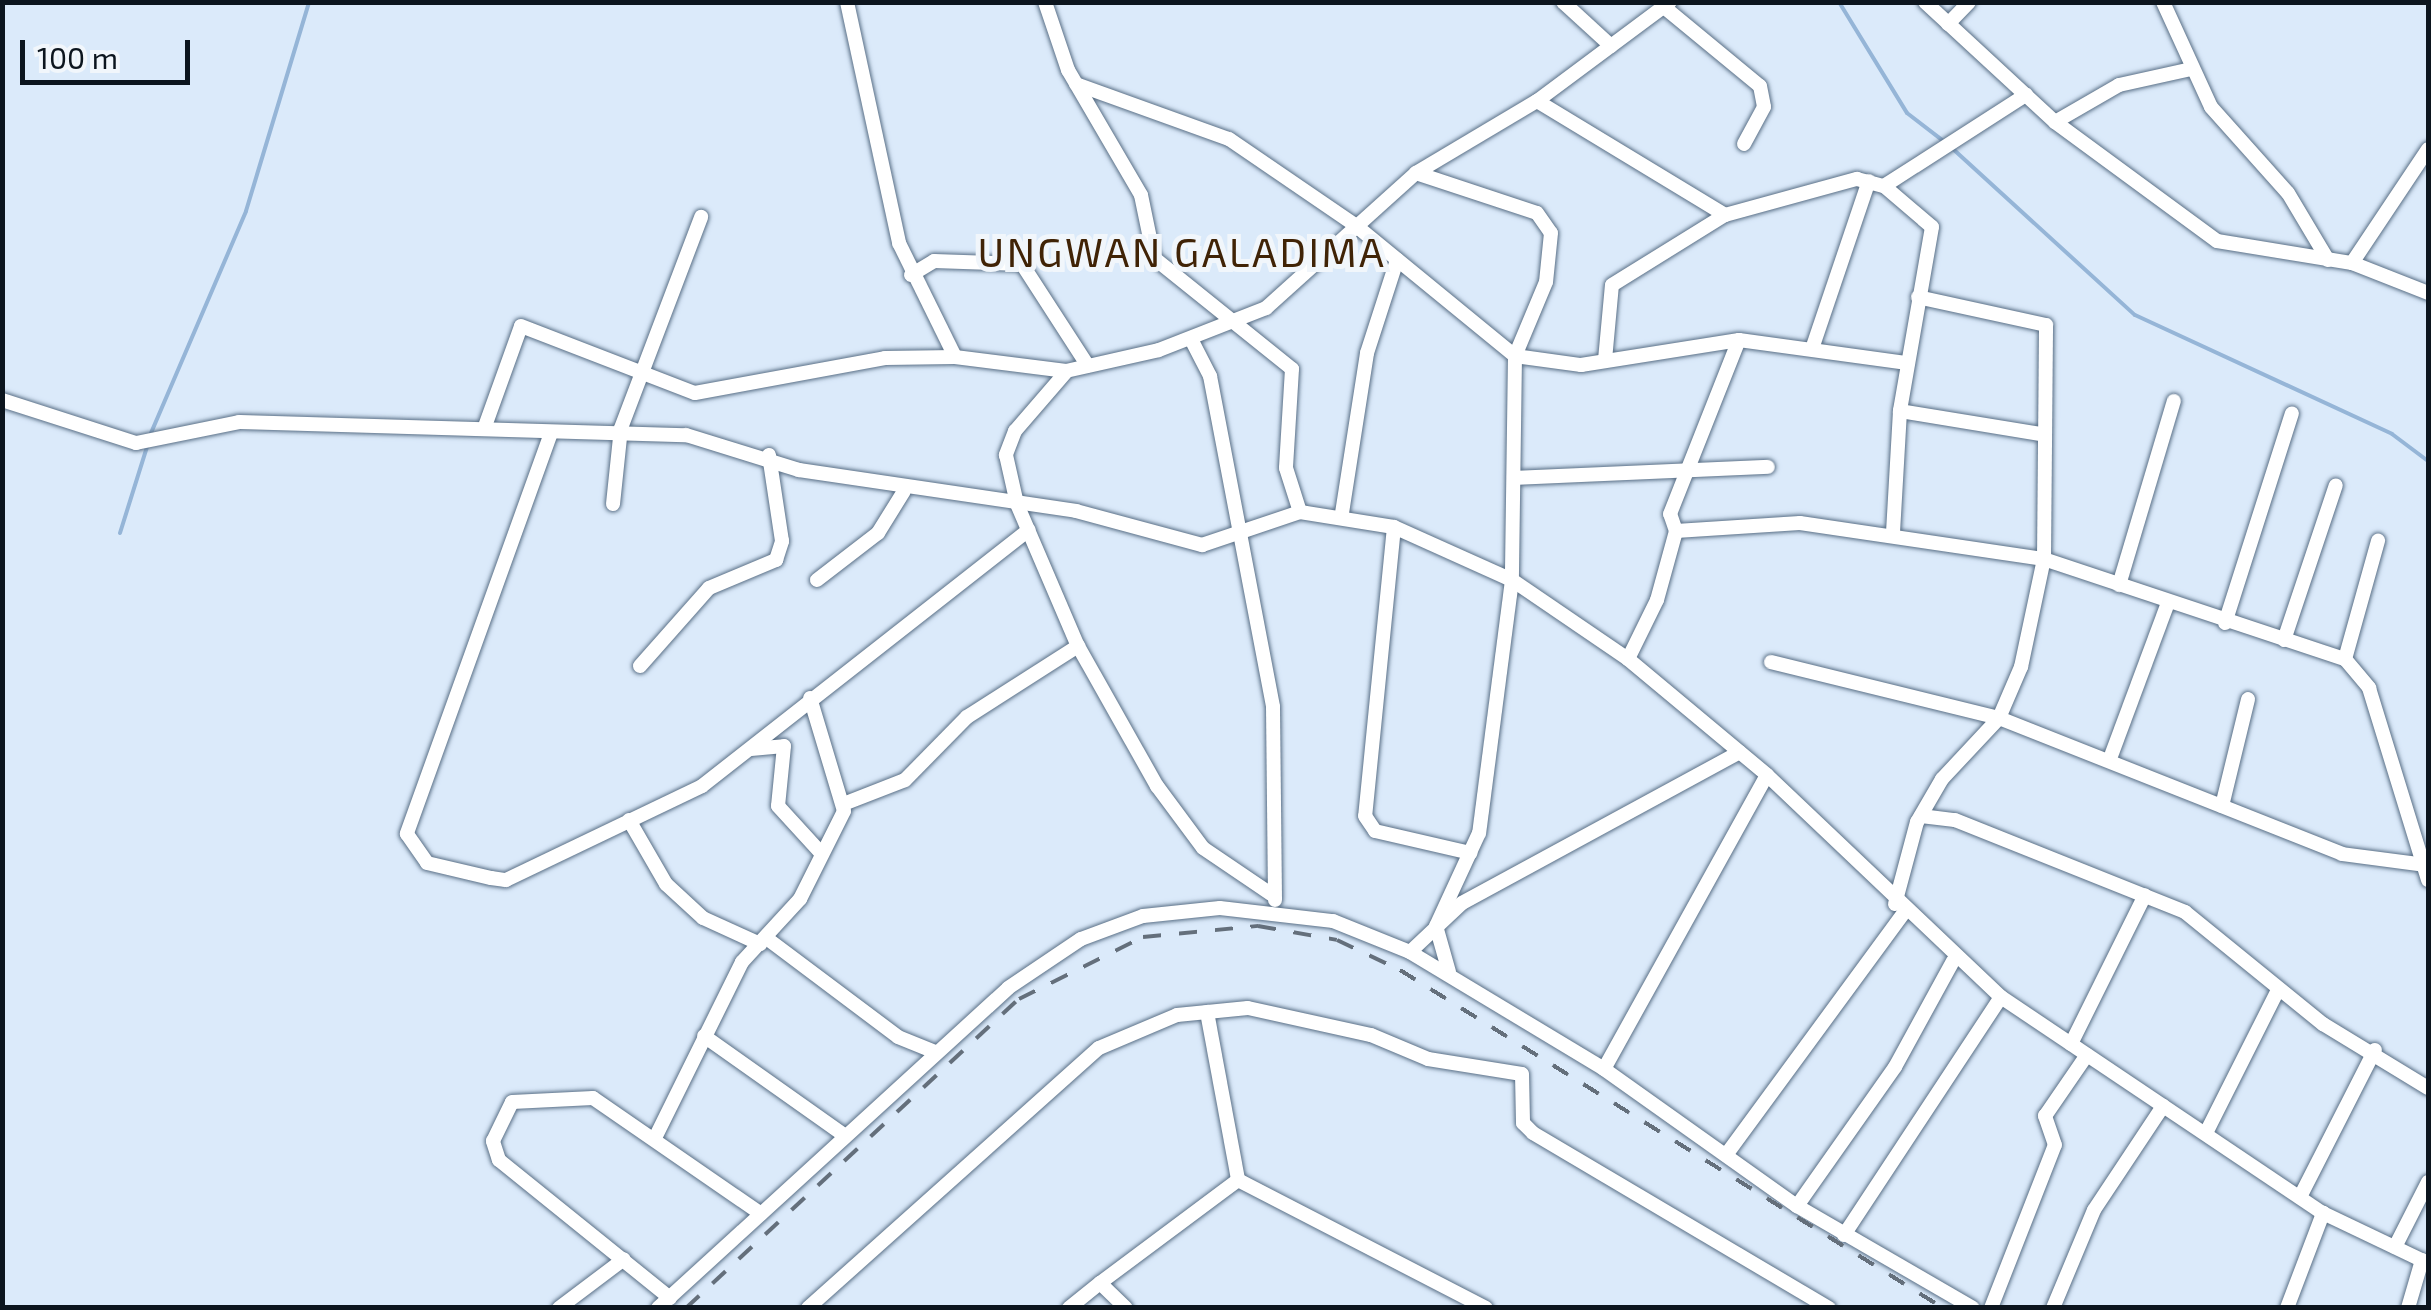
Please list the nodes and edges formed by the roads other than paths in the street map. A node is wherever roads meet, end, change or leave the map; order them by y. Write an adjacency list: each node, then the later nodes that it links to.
1 (847, 2): 26 (street)
2 (1046, 2): 11 (street)
3 (1563, 2): 9 (street)
4 (1925, 2): 8 (street)
5 (1969, 2): 8 (street)
6 (2163, 2): 10 (street)
7 (1667, 5): 9 (street); 15 (street)
8 (1948, 24): 12 (street)
9 (1611, 46): 13 (street)
10 (2191, 69): 14 (street); 24 (street)
11 (1076, 84): 22 (street); 29 (street)
12 (2026, 95): 14 (street); 19 (street)
13 (1537, 102): 17 (street); 20 (street)
14 (2055, 122): 24 (street)
15 (1744, 144)
16 (2428, 149): 25 (street)
17 (1416, 172): 22 (street); 33 (street)
18 (1869, 181): 19 (street); 20 (street); 32 (street)
19 (1884, 186): 28 (street)
20 (1725, 214): 35 (street)
21 (701, 217): 39 (street)
22 (1356, 225): 23 (street); 29 (street)
23 (1397, 260): 33 (street); 57 (street)
24 (2328, 260): 25 (street)
25 (2352, 263): 27 (street)
26 (911, 275): 34 (street); 37 (street)
27 (2428, 293)
28 (1918, 297): 36 (street); 47 (street)
29 (1242, 322): 30 (street); 56 (street)
30 (1191, 339): 37 (street); 62 (street)
31 (1739, 340): 32 (street); 35 (street); 49 (street)
32 (1814, 346): 36 (street)
33 (1515, 356): 35 (street); 51 (street)
34 (955, 357): 38 (street); 39 (street)
35 (1605, 360)
36 (1908, 363): 42 (street)
37 (1088, 366): 38 (street)
38 (1066, 371): 55 (street)
39 (639, 378): 44 (street); 45 (street)
40 (2, 400): 45 (street)
41 (2174, 401): 67 (street)
42 (1900, 412): 47 (street); 61 (street)
43 (2292, 414): 69 (street)
44 (620, 428): 46 (street); 48 (street); 54 (street)
45 (484, 430): 46 (street)
46 (551, 433): 86 (street)
47 (2042, 434): 64 (street)
48 (769, 455): 53 (street); 75 (street)
49 (1687, 466): 50 (street); 51 (street); 60 (street)
50 (1768, 467)
51 (1514, 478): 66 (street)
52 (2336, 485): 70 (street)
53 (904, 491): 55 (street); 65 (street)
54 (612, 504)
55 (1017, 504): 59 (street); 62 (street)
56 (1300, 512): 57 (street); 62 (street)
57 (1342, 513): 58 (street)
58 (1394, 527): 66 (street); 87 (street)
59 (1029, 530): 71 (street); 76 (street)
60 (1676, 531): 61 (street); 72 (street)
61 (1893, 531): 64 (street)
62 (1242, 538): 90 (street)
63 (2378, 541): 73 (street)
64 (2044, 559): 67 (street); 78 (street)
65 (817, 580)
66 (1512, 580): 72 (street); 87 (street)
67 (2118, 586): 68 (street)
68 (2168, 603): 69 (street); 81 (street)
69 (2225, 623): 70 (street)
70 (2284, 640): 73 (street)
71 (1078, 646): 83 (street); 90 (street)
72 (1628, 660): 80 (street)
73 (2345, 660): 89 (street)
74 (1771, 662): 78 (street)
75 (640, 666)
76 (810, 698): 79 (street); 83 (street)
77 (2248, 699): 84 (street)
78 (1999, 718): 81 (street); 85 (street)
79 (747, 750): 86 (street); 88 (street)
80 (1740, 752): 82 (street); 94 (street)
81 (2111, 756): 84 (street)
82 (1767, 775): 92 (street); 107 (street)
83 (846, 802): 88 (street)
84 (2222, 806): 89 (street)
85 (1920, 816): 91 (street); 92 (street)
86 (628, 820): 95 (street)
87 (1470, 853): 94 (street)
88 (822, 854): 95 (street)
89 (2427, 873)
90 (1272, 894): 93 (street)
91 (2145, 895): 99 (street); 103 (street)
92 (1900, 908): 97 (street); 113 (street)
93 (1280, 910): 96 (street); 104 (street)
94 (1436, 926): 96 (street); 98 (street)
95 (764, 942): 102 (street); 104 (street)
96 (1410, 952): 98 (street)
97 (1953, 961): 100 (street); 117 (street)
98 (1448, 972): 107 (street)
99 (2278, 990): 105 (street); 110 (street)
100 (2001, 997): 103 (street); 120 (street)
101 (1206, 1012): 114 (street); 127 (street); 131 (street)
102 (704, 1036): 111 (street); 112 (street)
103 (2071, 1044): 106 (street)
104 (933, 1050): 111 (street)
105 (2375, 1050): 108 (street); 116 (street)
106 (2088, 1055): 109 (street); 133 (street)
107 (1604, 1070): 113 (street)
108 (2428, 1088)
109 (2163, 1106): 110 (street); 134 (street)
110 (2206, 1133): 116 (street)
111 (844, 1135): 119 (street)
112 (656, 1136): 119 (street); 122 (street)
113 (1726, 1156): 117 (street)
114 (1238, 1180): 124 (street); 130 (street)
115 (2428, 1182): 121 (street)
116 (2300, 1197): 118 (street)
117 (1796, 1206): 120 (street)
118 (2323, 1213): 121 (street); 135 (street)
119 (761, 1214): 125 (street)
120 (1844, 1236): 132 (street)
121 (2394, 1247): 123 (street)
122 (624, 1260): 125 (street); 126 (street)
123 (2425, 1262): 136 (street)
124 (1100, 1283): 128 (street); 129 (street)
125 (664, 1303)
126 (559, 1308)
127 (808, 1308)
128 (1069, 1308)
129 (1126, 1308)
130 (1486, 1308)
131 (1829, 1308)
132 (1973, 1308)
133 (1992, 1308)
134 (2054, 1308)
135 (2287, 1308)
136 (2408, 1308)

